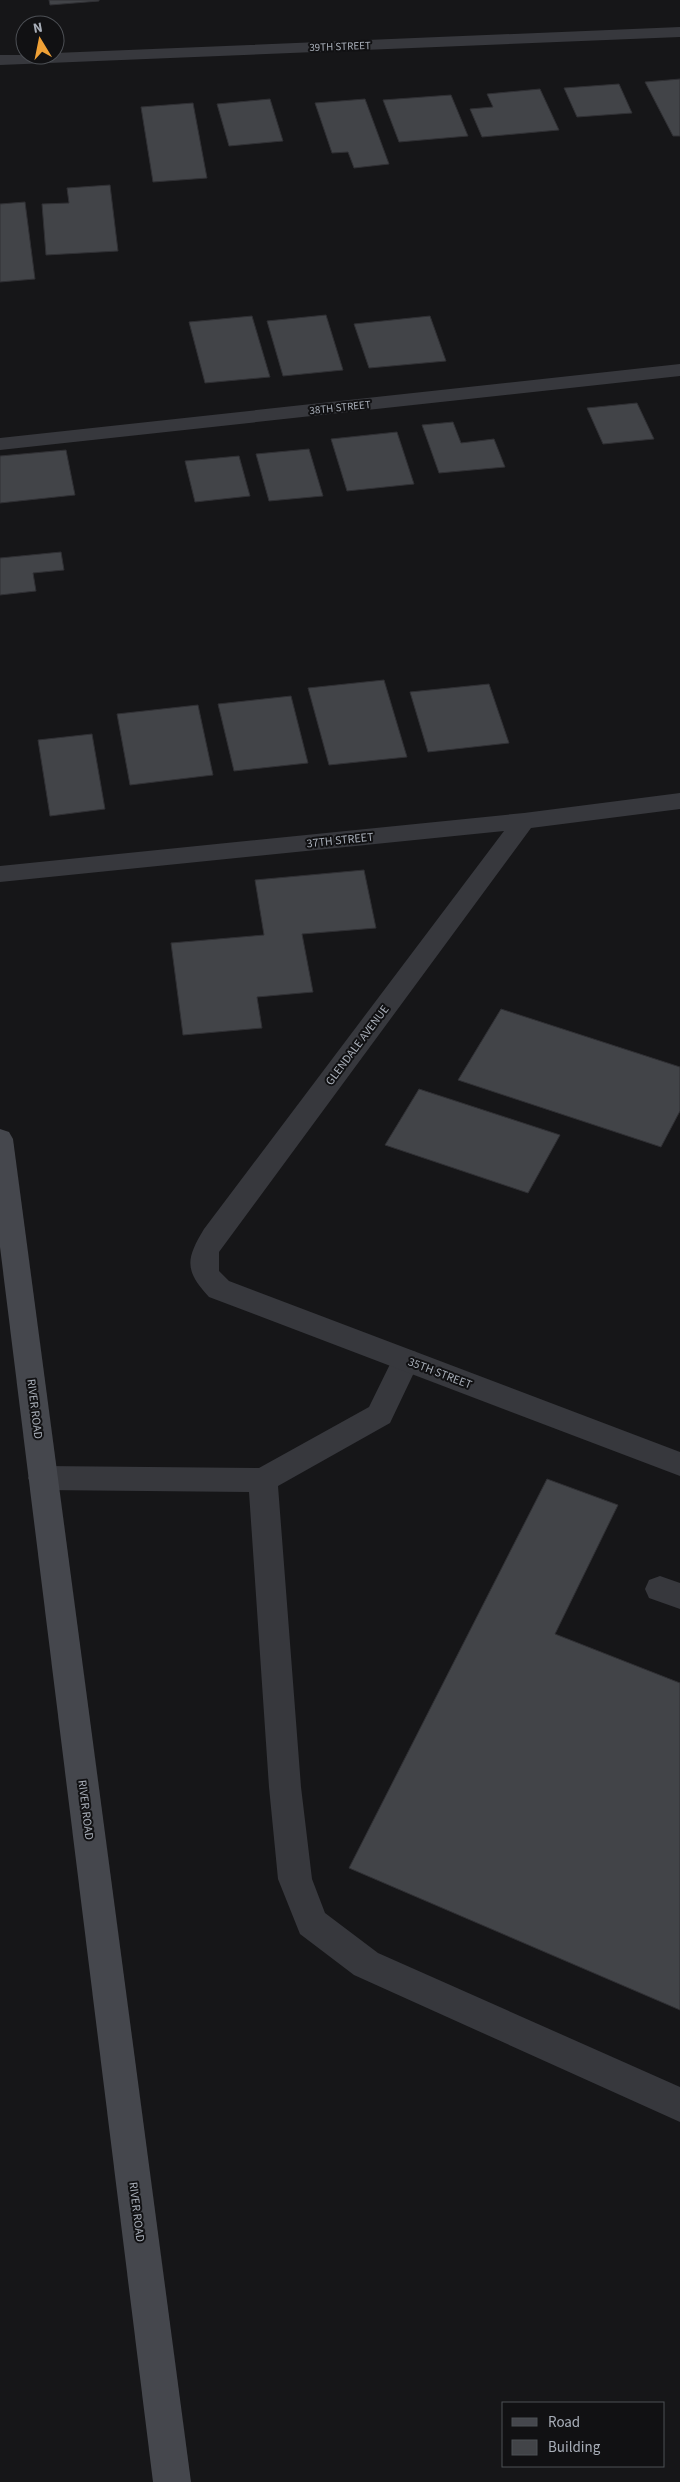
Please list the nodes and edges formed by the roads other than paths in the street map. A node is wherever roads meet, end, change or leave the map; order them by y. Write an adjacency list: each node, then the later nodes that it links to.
1 (680, 32): 2 (street, 39TH STREET)
2 (0, 60)
3 (680, 370): 4 (street, 38TH STREET)
4 (0, 444)
5 (680, 801): 6 (street, 37TH STREET)
6 (524, 822): 7 (street, 37TH STREET); 9 (street, GLENDALE AVENUE)
7 (0, 874)
8 (0, 1139): 12 (main road, RIVER ROAD)
9 (205, 1274): 10 (street, 35TH STREET)
10 (406, 1360): 11 (street, 35TH STREET); 13 (street)
11 (680, 1464)
12 (44, 1478): 13 (street); 15 (main road, RIVER ROAD)
13 (263, 1480): 14 (street)
14 (680, 2105)
15 (172, 2482)

